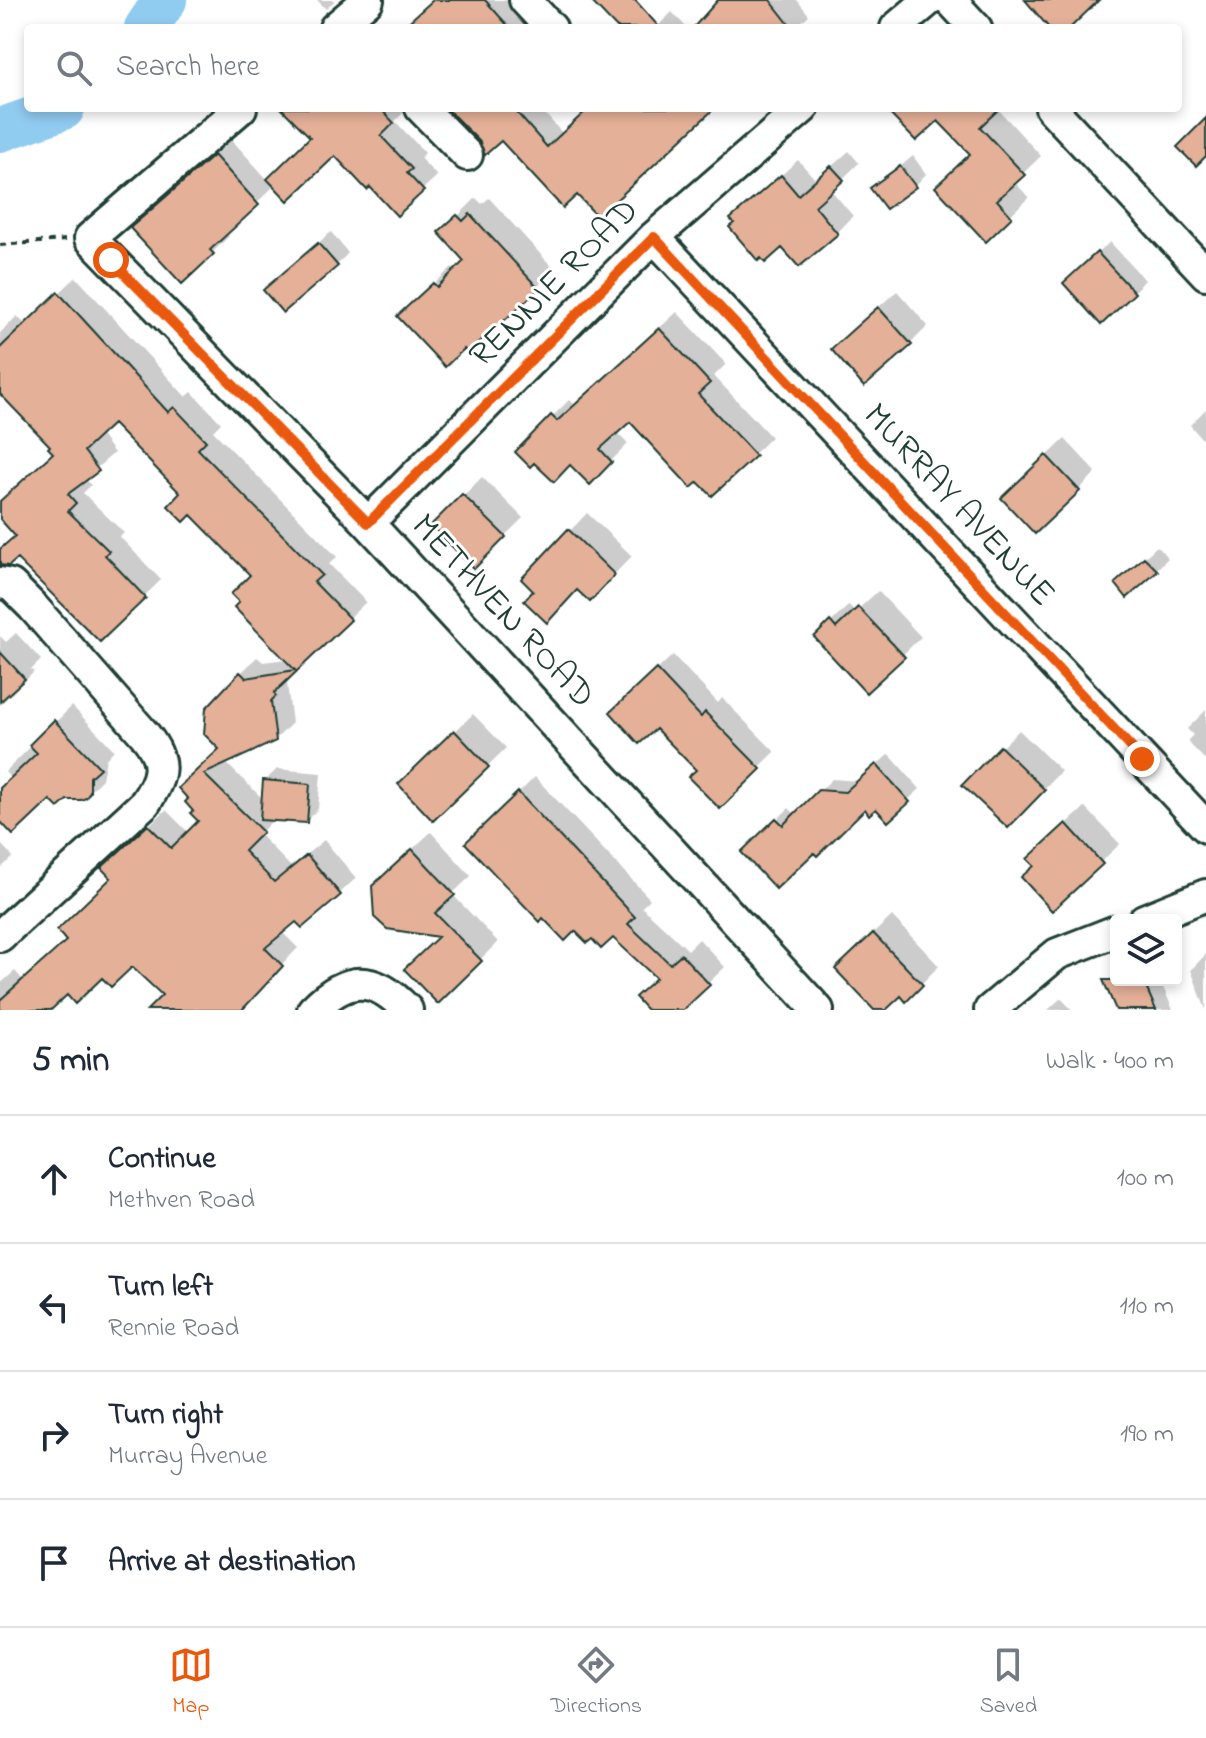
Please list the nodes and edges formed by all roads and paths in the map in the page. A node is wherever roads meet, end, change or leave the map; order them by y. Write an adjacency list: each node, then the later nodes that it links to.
1 (368, 0): 5 (street)
2 (525, 0): 6 (street)
3 (929, 0): 7 (street)
4 (950, 0): 8 (street)
5 (342, 24)
6 (547, 24)
7 (901, 24)
8 (972, 24)
9 (236, 112): 15 (street)
10 (425, 112): 13 (street)
11 (798, 112): 14 (street, RENNIE ROAD)
12 (1055, 112): 17 (street)
13 (467, 155)
14 (654, 237): 18 (street, RENNIE ROAD); 20 (street, MURRAY AVENUE)
15 (90, 238): 16 (path); 18 (street, METHVEN ROAD)
16 (0, 245)
17 (1206, 274)
18 (368, 523): 27 (street, METHVEN ROAD)
19 (0, 583): 24 (street)
20 (1206, 827)
21 (1206, 895): 22 (street)
22 (1159, 914)
23 (1110, 933): 28 (street)
24 (0, 936)
25 (313, 1010): 26 (street)
26 (407, 1010)
27 (818, 1010)
28 (990, 1010)

